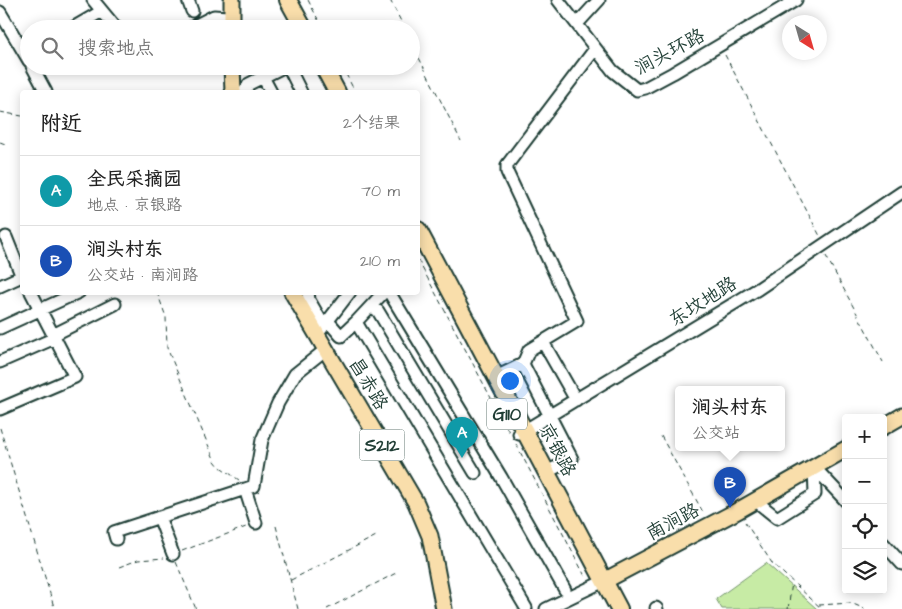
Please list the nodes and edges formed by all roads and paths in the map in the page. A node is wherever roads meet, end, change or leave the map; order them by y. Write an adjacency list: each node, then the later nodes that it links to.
1 (93, 0): 11 (street)
2 (227, 0): 17 (main road)
3 (232, 0): 18 (main road)
4 (288, 0): 19 (highway)
5 (301, 0): 20 (highway)
6 (308, 0): 21 (path)
7 (390, 0): 22 (path)
8 (558, 0): 23 (street, 涧头环路)
9 (796, 0): 25 (street, 涧头环路)
10 (596, 1): 23 (street)
11 (102, 11): 13 (street); 14 (street)
12 (0, 12): 24 (street)
13 (86, 20)
14 (110, 20)
15 (206, 20): 16 (street)
16 (220, 20)
17 (228, 20)
18 (229, 20)
19 (299, 20)
20 (311, 20)
21 (318, 20)
22 (400, 20)
23 (577, 24): 25 (street, 涧头环路)
24 (20, 43)
25 (596, 48): 75 (street)
26 (725, 55): 55 (path)
27 (420, 60): 48 (path)
28 (37, 75): 37 (street)
29 (228, 75): 38 (main road)
30 (232, 75): 39 (main road)
31 (267, 75): 36 (street)
32 (291, 75): 42 (street)
33 (328, 75): 43 (highway)
34 (339, 75): 44 (highway)
35 (347, 75): 45 (path)
36 (263, 77): 40 (street); 41 (street)
37 (45, 90)
38 (228, 90)
39 (233, 90)
40 (245, 90)
41 (270, 90)
42 (300, 90)
43 (336, 90)
44 (347, 90)
45 (355, 90)
46 (0, 112): 47 (path)
47 (20, 117)
48 (460, 141)
49 (0, 142): 50 (path)
50 (8, 145)
51 (902, 192): 55 (street, 东坟地路)
52 (6, 237): 57 (street)
53 (420, 240): 80 (highway, 京银路 / G110)
54 (420, 240): 87 (highway, 京银路 / G110)
55 (822, 246): 78 (path); 81 (street, 东坟地路)
56 (420, 264): 87 (path)
57 (20, 271)
58 (20, 277): 59 (street)
59 (0, 286)
60 (32, 295): 70 (street)
61 (73, 295): 70 (street)
62 (158, 295): 93 (path)
63 (295, 295): 72 (main road, 昌赤路 / S212)
64 (308, 295): 72 (street)
65 (348, 295): 72 (street)
66 (381, 295): 69 (street)
67 (391, 295): 111 (street)
68 (115, 304): 74 (street)
69 (371, 306): 71 (street); 92 (street)
70 (40, 311): 73 (street); 74 (street)
71 (356, 322): 72 (street); 114 (street)
72 (323, 327): 76 (main road, 昌赤路 / S212)
73 (0, 328)
74 (54, 336): 77 (street); 82 (street)
75 (543, 342): 79 (street); 81 (street)
76 (325, 350): 93 (street); 118 (main road, 昌赤路 / S212)
77 (0, 362)
78 (883, 362)
79 (523, 364): 80 (street); 83 (street)
80 (496, 377): 87 (highway, 京银路 / G110)
81 (576, 400): 83 (street, 东坟地路)
82 (0, 409)
83 (550, 416): 87 (street, 东坟地路); 91 (street)
84 (902, 416): 85 (main road)
85 (887, 425)
86 (0, 428): 113 (path)
87 (517, 435): 91 (highway, 京银路 / G110); 110 (highway, 京银路 / G110); 110 (path)
88 (660, 436): 99 (path)
89 (842, 451): 90 (main road, 南涧路)
90 (814, 467): 94 (street); 95 (main road, 南涧路); 95 (street)
91 (546, 472): 110 (highway, 京银路 / G110)
92 (475, 473)
93 (245, 489): 97 (street); 98 (street)
94 (842, 497)
95 (756, 500): 96 (main road, 南涧路)
96 (739, 510): 99 (main road, 南涧路); 109 (path)
97 (159, 517): 102 (street); 104 (street)
98 (256, 523): 104 (path)
99 (710, 525): 110 (main road, 南涧路)
100 (276, 526): 108 (path)
101 (378, 534): 108 (path)
102 (116, 539)
103 (887, 547): 105 (street)
104 (174, 556): 106 (path); 115 (path)
105 (902, 564)
106 (119, 567)
107 (396, 573): 117 (path)
108 (291, 580): 116 (path)
109 (792, 582): 112 (path); 122 (path)
110 (597, 584): 119 (street); 120 (highway, 京银路 / G110); 121 (highway, 京银路 / G110)
111 (565, 590)
112 (818, 606): 123 (path); 124 (path)
113 (54, 607)
114 (526, 608)
115 (196, 609)
116 (298, 609)
117 (327, 609)
118 (444, 609)
119 (546, 609)
120 (609, 609)
121 (619, 609)
122 (788, 609)
123 (822, 609)
124 (865, 609)

